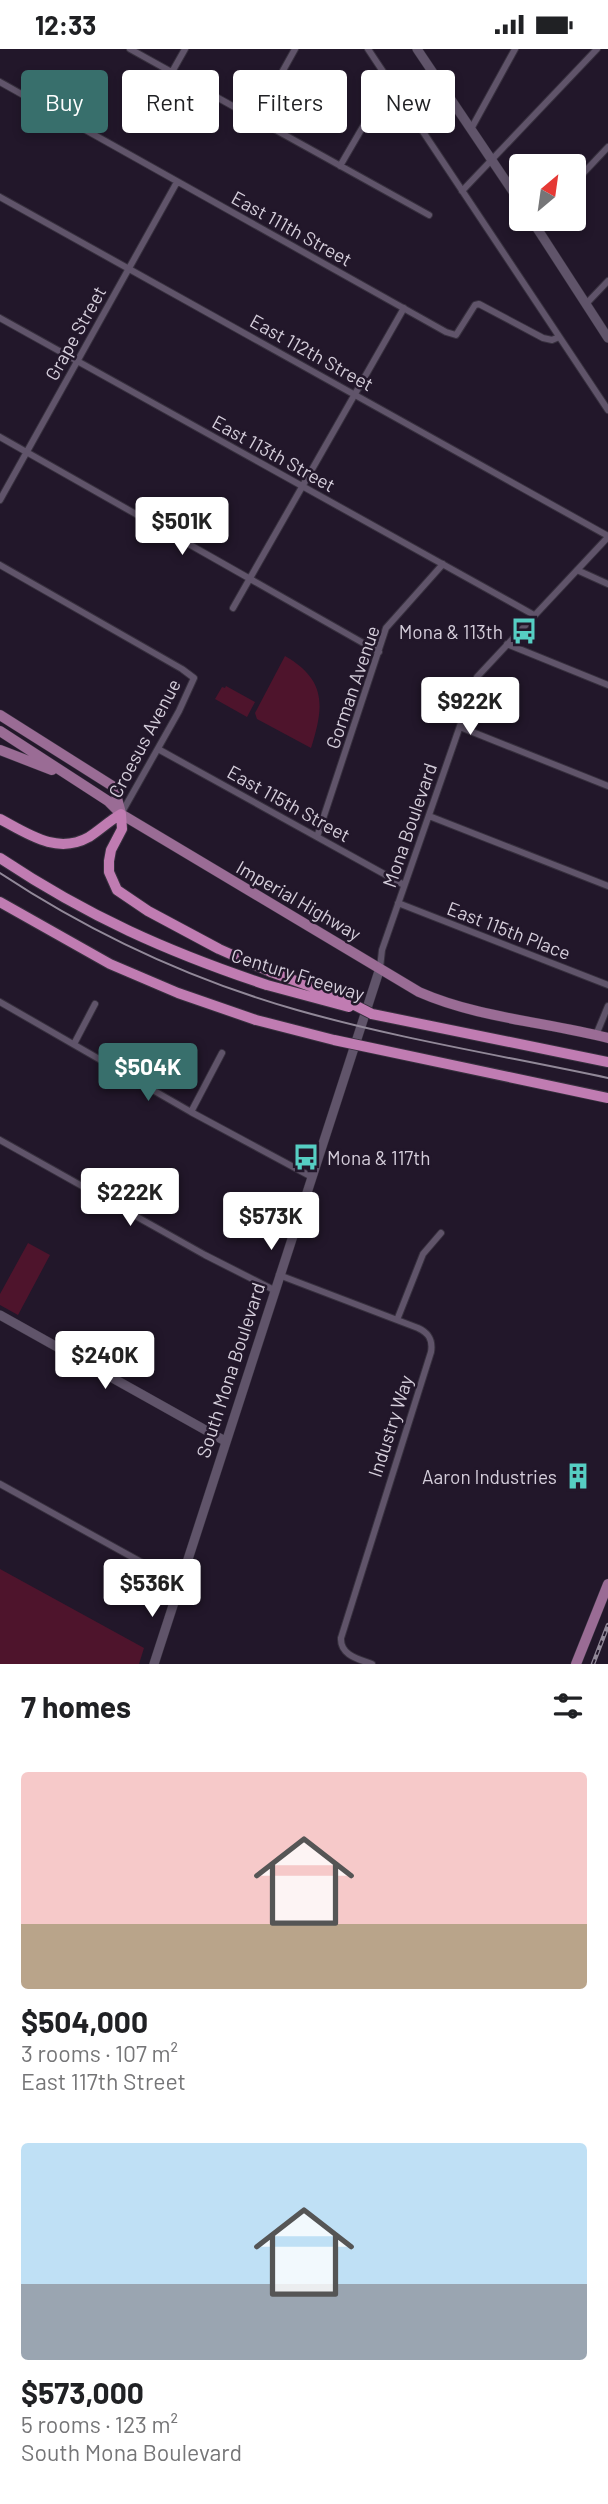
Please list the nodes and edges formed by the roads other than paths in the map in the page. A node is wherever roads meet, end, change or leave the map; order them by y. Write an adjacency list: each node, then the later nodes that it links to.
1 (130, 49): 8 (street)
2 (185, 49): 9 (street)
3 (295, 49): 10 (street)
4 (368, 49): 11 (street)
5 (417, 49): 13 (street)
6 (515, 49): 13 (street)
7 (597, 49): 18 (street)
8 (168, 70)
9 (173, 70)
10 (283, 70)
11 (381, 70)
12 (0, 82): 21 (street, East 111th Street)
13 (471, 129): 18 (street)
14 (361, 130): 19 (street)
15 (281, 133): 19 (street)
16 (423, 133): 23 (street)
17 (608, 147): 20 (street)
18 (492, 161): 22 (street); 23 (street)
19 (340, 166): 25 (street)
20 (586, 170)
21 (177, 182): 27 (street, Grape Street); 30 (street, East 111th Street)
22 (509, 186)
23 (462, 191): 32 (street)
24 (0, 197): 27 (street, East 112th Street)
25 (429, 215)
26 (541, 231): 29 (street)
27 (129, 269): 34 (street, Grape Street); 35 (street, East 112th Street)
28 (608, 281): 29 (street)
29 (586, 305): 33 (street)
30 (404, 308): 32 (street, East 111th Street); 35 (street)
31 (0, 318): 34 (street, East 113th Street)
32 (559, 337): 36 (street)
33 (608, 338)
34 (78, 361): 38 (street, Grape Street); 39 (street, East 113th Street)
35 (355, 395): 39 (street); 41 (street, East 112th Street)
36 (608, 411)
37 (0, 437): 38 (street)
38 (27, 452): 40 (street, Grape Street); 45 (street)
39 (303, 487): 42 (street, East 113th Street); 45 (street)
40 (0, 500)
41 (608, 536): 44 (street, Mona Boulevard)
42 (443, 564): 48 (street, East 113th Street); 50 (street, Gorman Avenue)
43 (0, 565): 55 (street, Croesus Avenue)
44 (577, 570): 46 (street); 48 (street, Mona Boulevard)
45 (250, 580): 47 (street); 50 (street)
46 (608, 584)
47 (233, 608)
48 (534, 615): 49 (street, Mona Boulevard)
49 (507, 644): 51 (street); 53 (street, Mona Boulevard)
50 (379, 652): 62 (street, Gorman Avenue)
51 (608, 685)
52 (0, 715): 59 (main road)
53 (460, 727): 58 (street); 60 (street, Mona Boulevard)
54 (0, 731): 57 (main road, Imperial Highway)
55 (158, 749): 59 (street, Croesus Avenue); 62 (street, East 115th Street)
56 (0, 750): 57 (main road)
57 (69, 776): 59 (main road, Imperial Highway)
58 (608, 786)
59 (121, 814): 61 (highway); 68 (main road, Imperial Highway); 73 (highway, bridge)
60 (429, 815): 64 (street, Mona Boulevard); 65 (street)
61 (0, 819)
62 (317, 837): 64 (street, East 115th Street)
63 (0, 858): 73 (highway, Century Freeway, bridge)
64 (404, 885): 67 (street, Mona Boulevard)
65 (608, 886)
66 (0, 902): 79 (highway, bridge)
67 (398, 903): 68 (street, Mona Boulevard); 69 (street, East 115th Place)
68 (380, 968): 74 (main road, Imperial Highway); 82 (street, South Mona Boulevard)
69 (608, 985)
70 (0, 1002): 76 (street)
71 (95, 1004): 76 (street)
72 (608, 1006): 74 (street)
73 (372, 1014): 78 (highway, Century Freeway)
74 (596, 1035): 75 (main road, Imperial Highway)
75 (608, 1038)
76 (74, 1044): 80 (street)
77 (222, 1053): 80 (street)
78 (608, 1062)
79 (608, 1098)
80 (191, 1112): 82 (street)
81 (0, 1140): 85 (street)
82 (312, 1177): 84 (street, South Mona Boulevard)
83 (441, 1233): 87 (street)
84 (279, 1275): 85 (street, South Mona Boulevard); 87 (street, Industry Way)
85 (274, 1290): 88 (street, South Mona Boulevard)
86 (0, 1315): 88 (street)
87 (397, 1320): 93 (street, Industry Way)
88 (225, 1441): 90 (street, South Mona Boulevard)
89 (0, 1484): 90 (street)
90 (179, 1583): 92 (street, South Mona Boulevard)
91 (608, 1584): 94 (main road)
92 (154, 1664)
93 (372, 1664)
94 (576, 1664)

